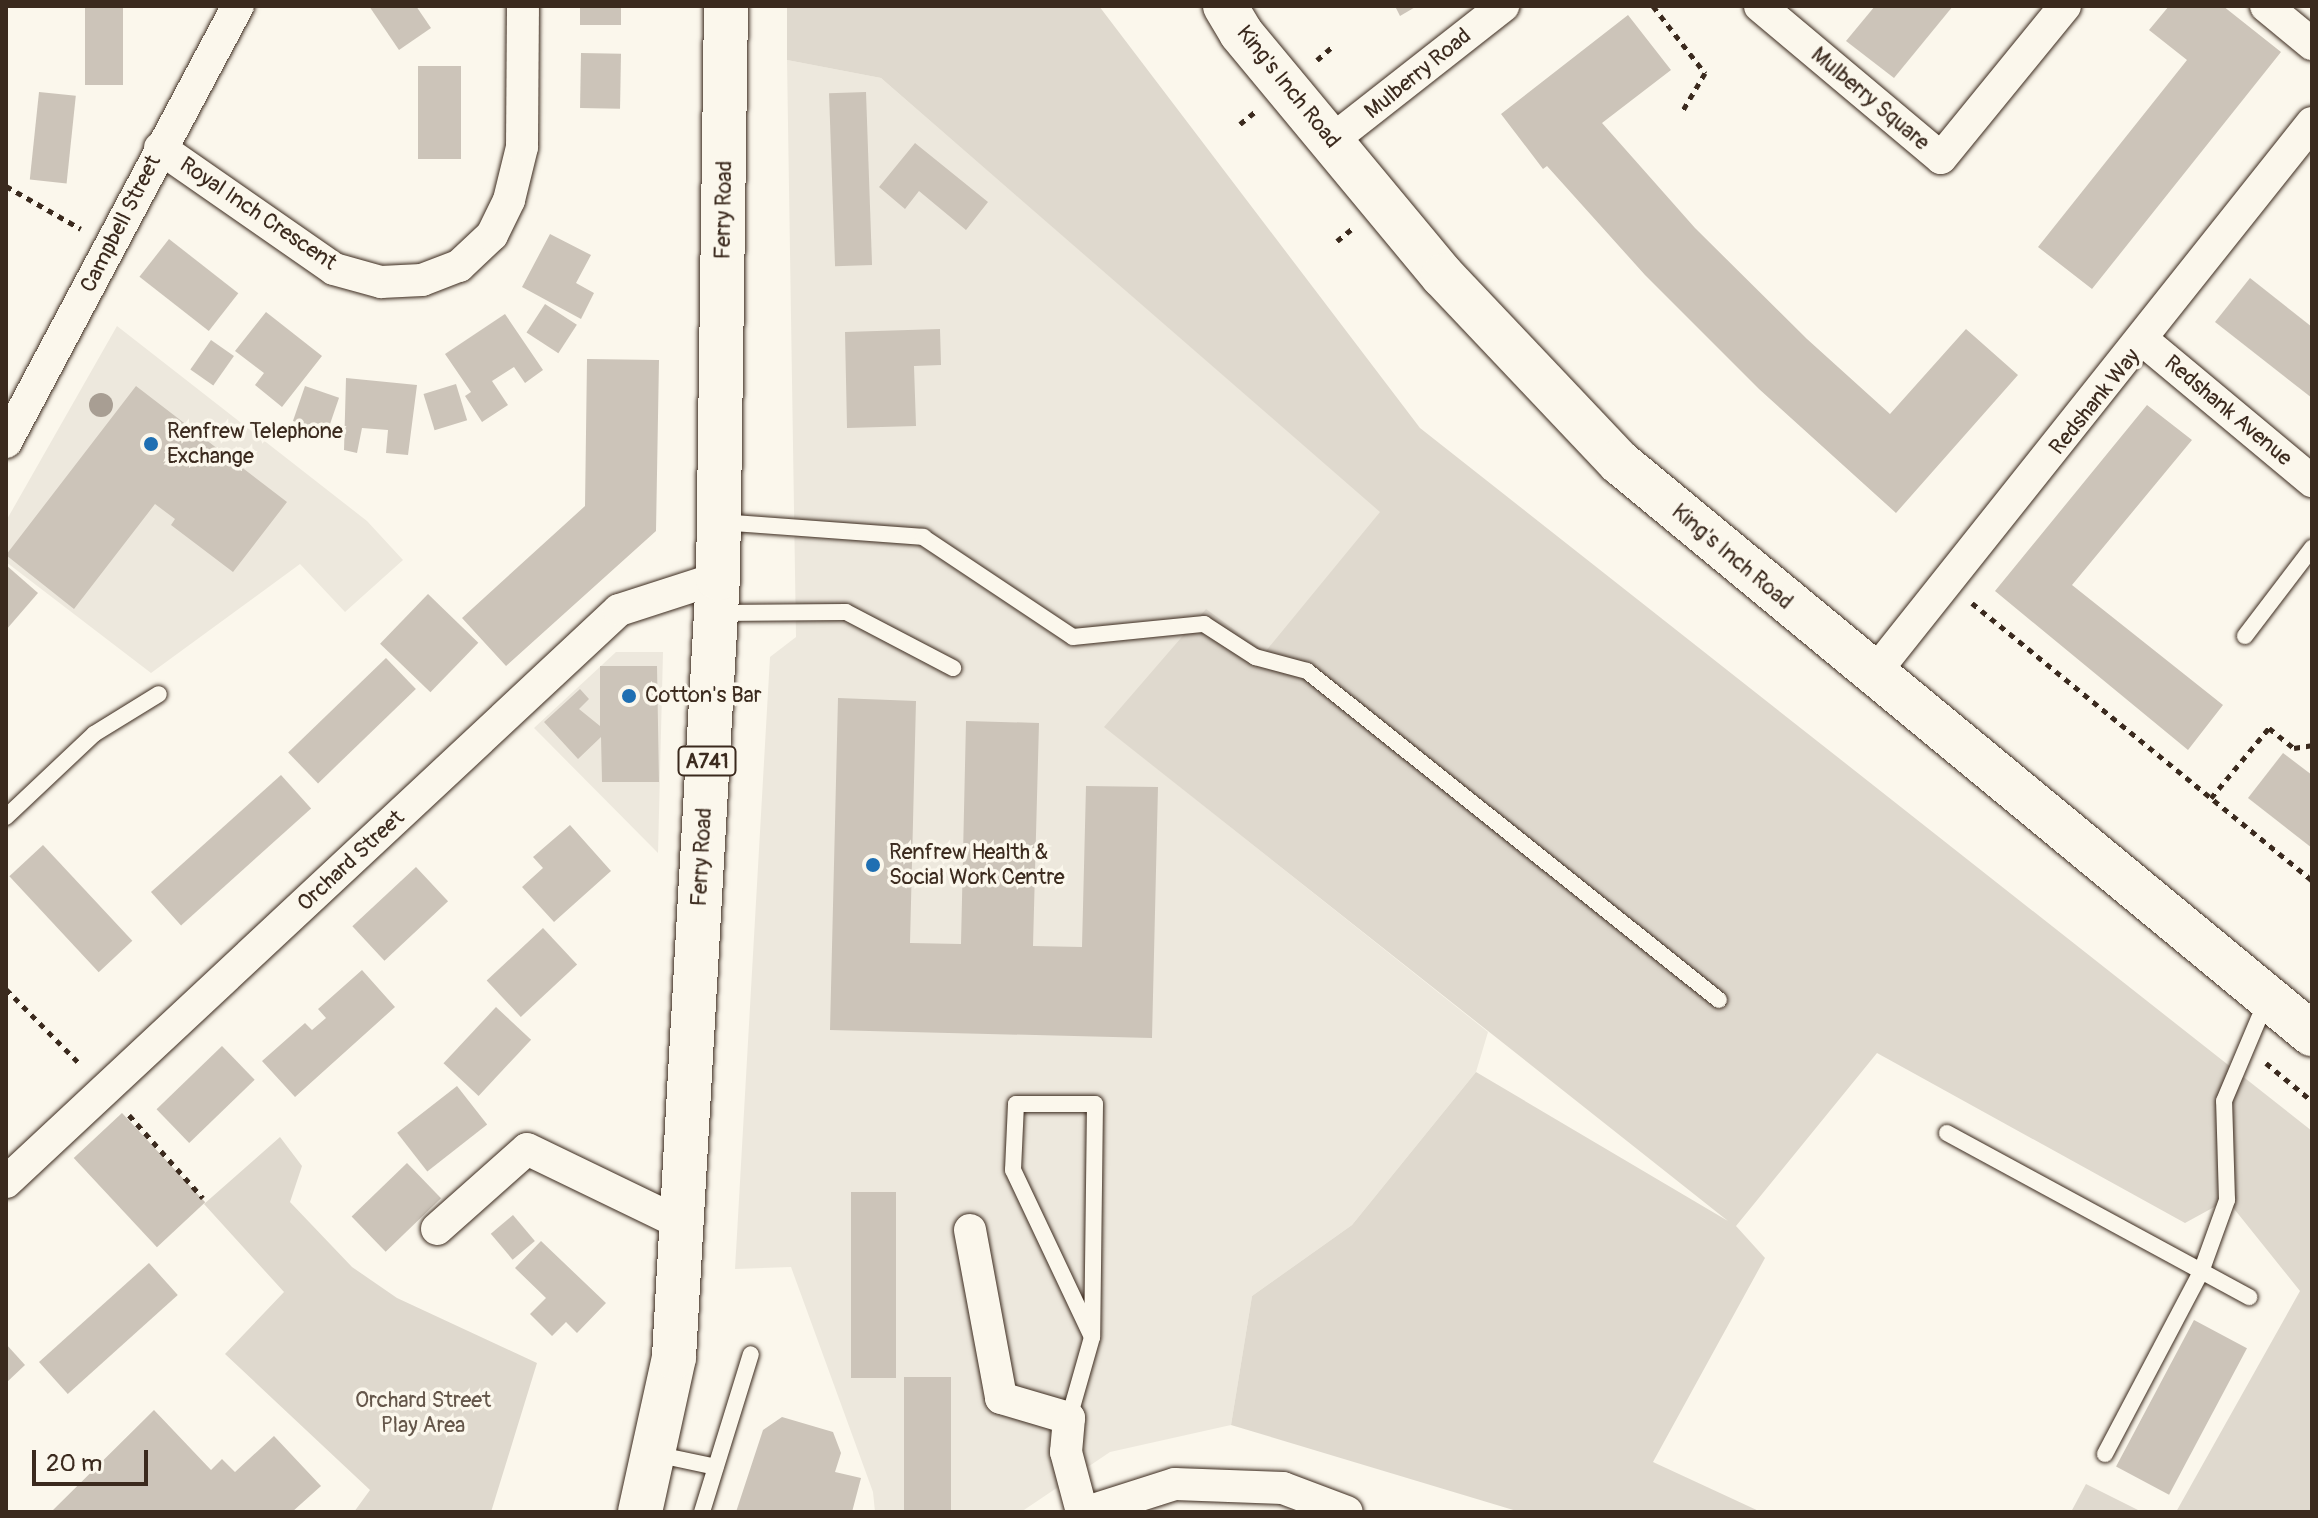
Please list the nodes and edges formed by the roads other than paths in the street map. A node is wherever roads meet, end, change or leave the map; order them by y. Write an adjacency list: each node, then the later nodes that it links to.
1 (238, 6): 12 (street, Campbell Street)
2 (523, 6): 12 (street, Royal Inch Crescent)
3 (726, 6): 16 (street, Ferry Road / A741)
4 (1225, 6): 11 (street, King's Inch Road)
5 (1503, 6): 11 (street, Mulberry Road)
6 (1760, 6): 7 (street, Mulberry Square)
7 (2065, 6)
8 (2266, 6): 9 (street)
9 (2312, 44)
10 (2312, 123): 13 (street, Redshank Way)
11 (1331, 141): 21 (street, King's Inch Road)
12 (160, 148): 14 (street, Campbell Street)
13 (2144, 341): 15 (street, Redshank Avenue); 21 (street, Redshank Way)
14 (6, 442)
15 (2312, 481)
16 (720, 521): 18 (street, Ferry Road / A741); 25 (lane)
17 (2312, 548): 19 (lane)
18 (717, 596): 20 (lane); 28 (street, Orchard Street); 29 (street, Ferry Road / A741)
19 (2245, 636)
20 (953, 668)
21 (1872, 676): 24 (street, King's Inch Road)
22 (159, 694): 23 (lane)
23 (6, 817)
24 (2268, 998): 26 (street, King's Inch Road); 32 (lane)
25 (1719, 1000)
26 (2312, 1034)
27 (1947, 1133): 32 (lane)
28 (6, 1182)
29 (680, 1223): 30 (street); 37 (street, Ferry Road / A741)
30 (437, 1229)
31 (970, 1230): 36 (street)
32 (2201, 1272): 33 (lane); 38 (lane)
33 (2249, 1297)
34 (1092, 1337): 34 (lane); 36 (lane)
35 (751, 1354): 39 (lane)
36 (1069, 1418): 42 (street)
37 (653, 1454): 39 (lane); 40 (street, Ferry Road / A741)
38 (2105, 1454)
39 (716, 1467): 41 (lane)
40 (640, 1512)
41 (702, 1512)
42 (1084, 1512): 43 (street)
43 (1347, 1512)

